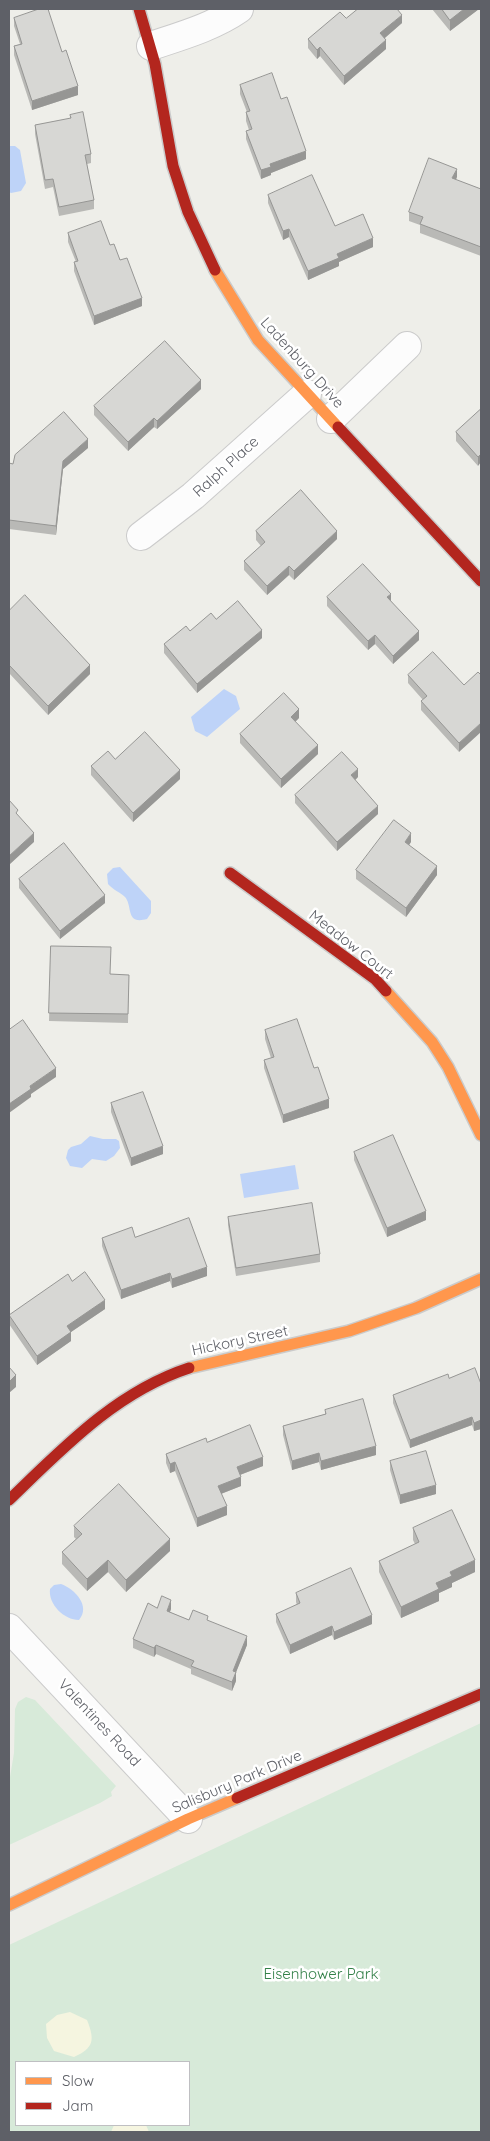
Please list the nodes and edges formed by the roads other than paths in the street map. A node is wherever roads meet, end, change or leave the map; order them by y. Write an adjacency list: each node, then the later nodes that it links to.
1 (139, 9): 3 (street, Ladenburg Drive)
2 (239, 9): 3 (street)
3 (151, 46): 5 (street, Ladenburg Drive)
4 (407, 346): 6 (street)
5 (307, 394): 6 (street, Ladenburg Drive); 7 (street, Ralph Place)
6 (331, 419): 8 (street, Ladenburg Drive)
7 (141, 536)
8 (481, 581)
9 (230, 873): 10 (street, Meadow Court)
10 (481, 1135)
11 (481, 1280): 12 (street, Hickory Street)
12 (9, 1500)
13 (9, 1628): 15 (street, Valentines Road)
14 (481, 1694): 15 (street, Salisbury Park Drive)
15 (188, 1819): 16 (street, Salisbury Park Drive)
16 (9, 1906)

